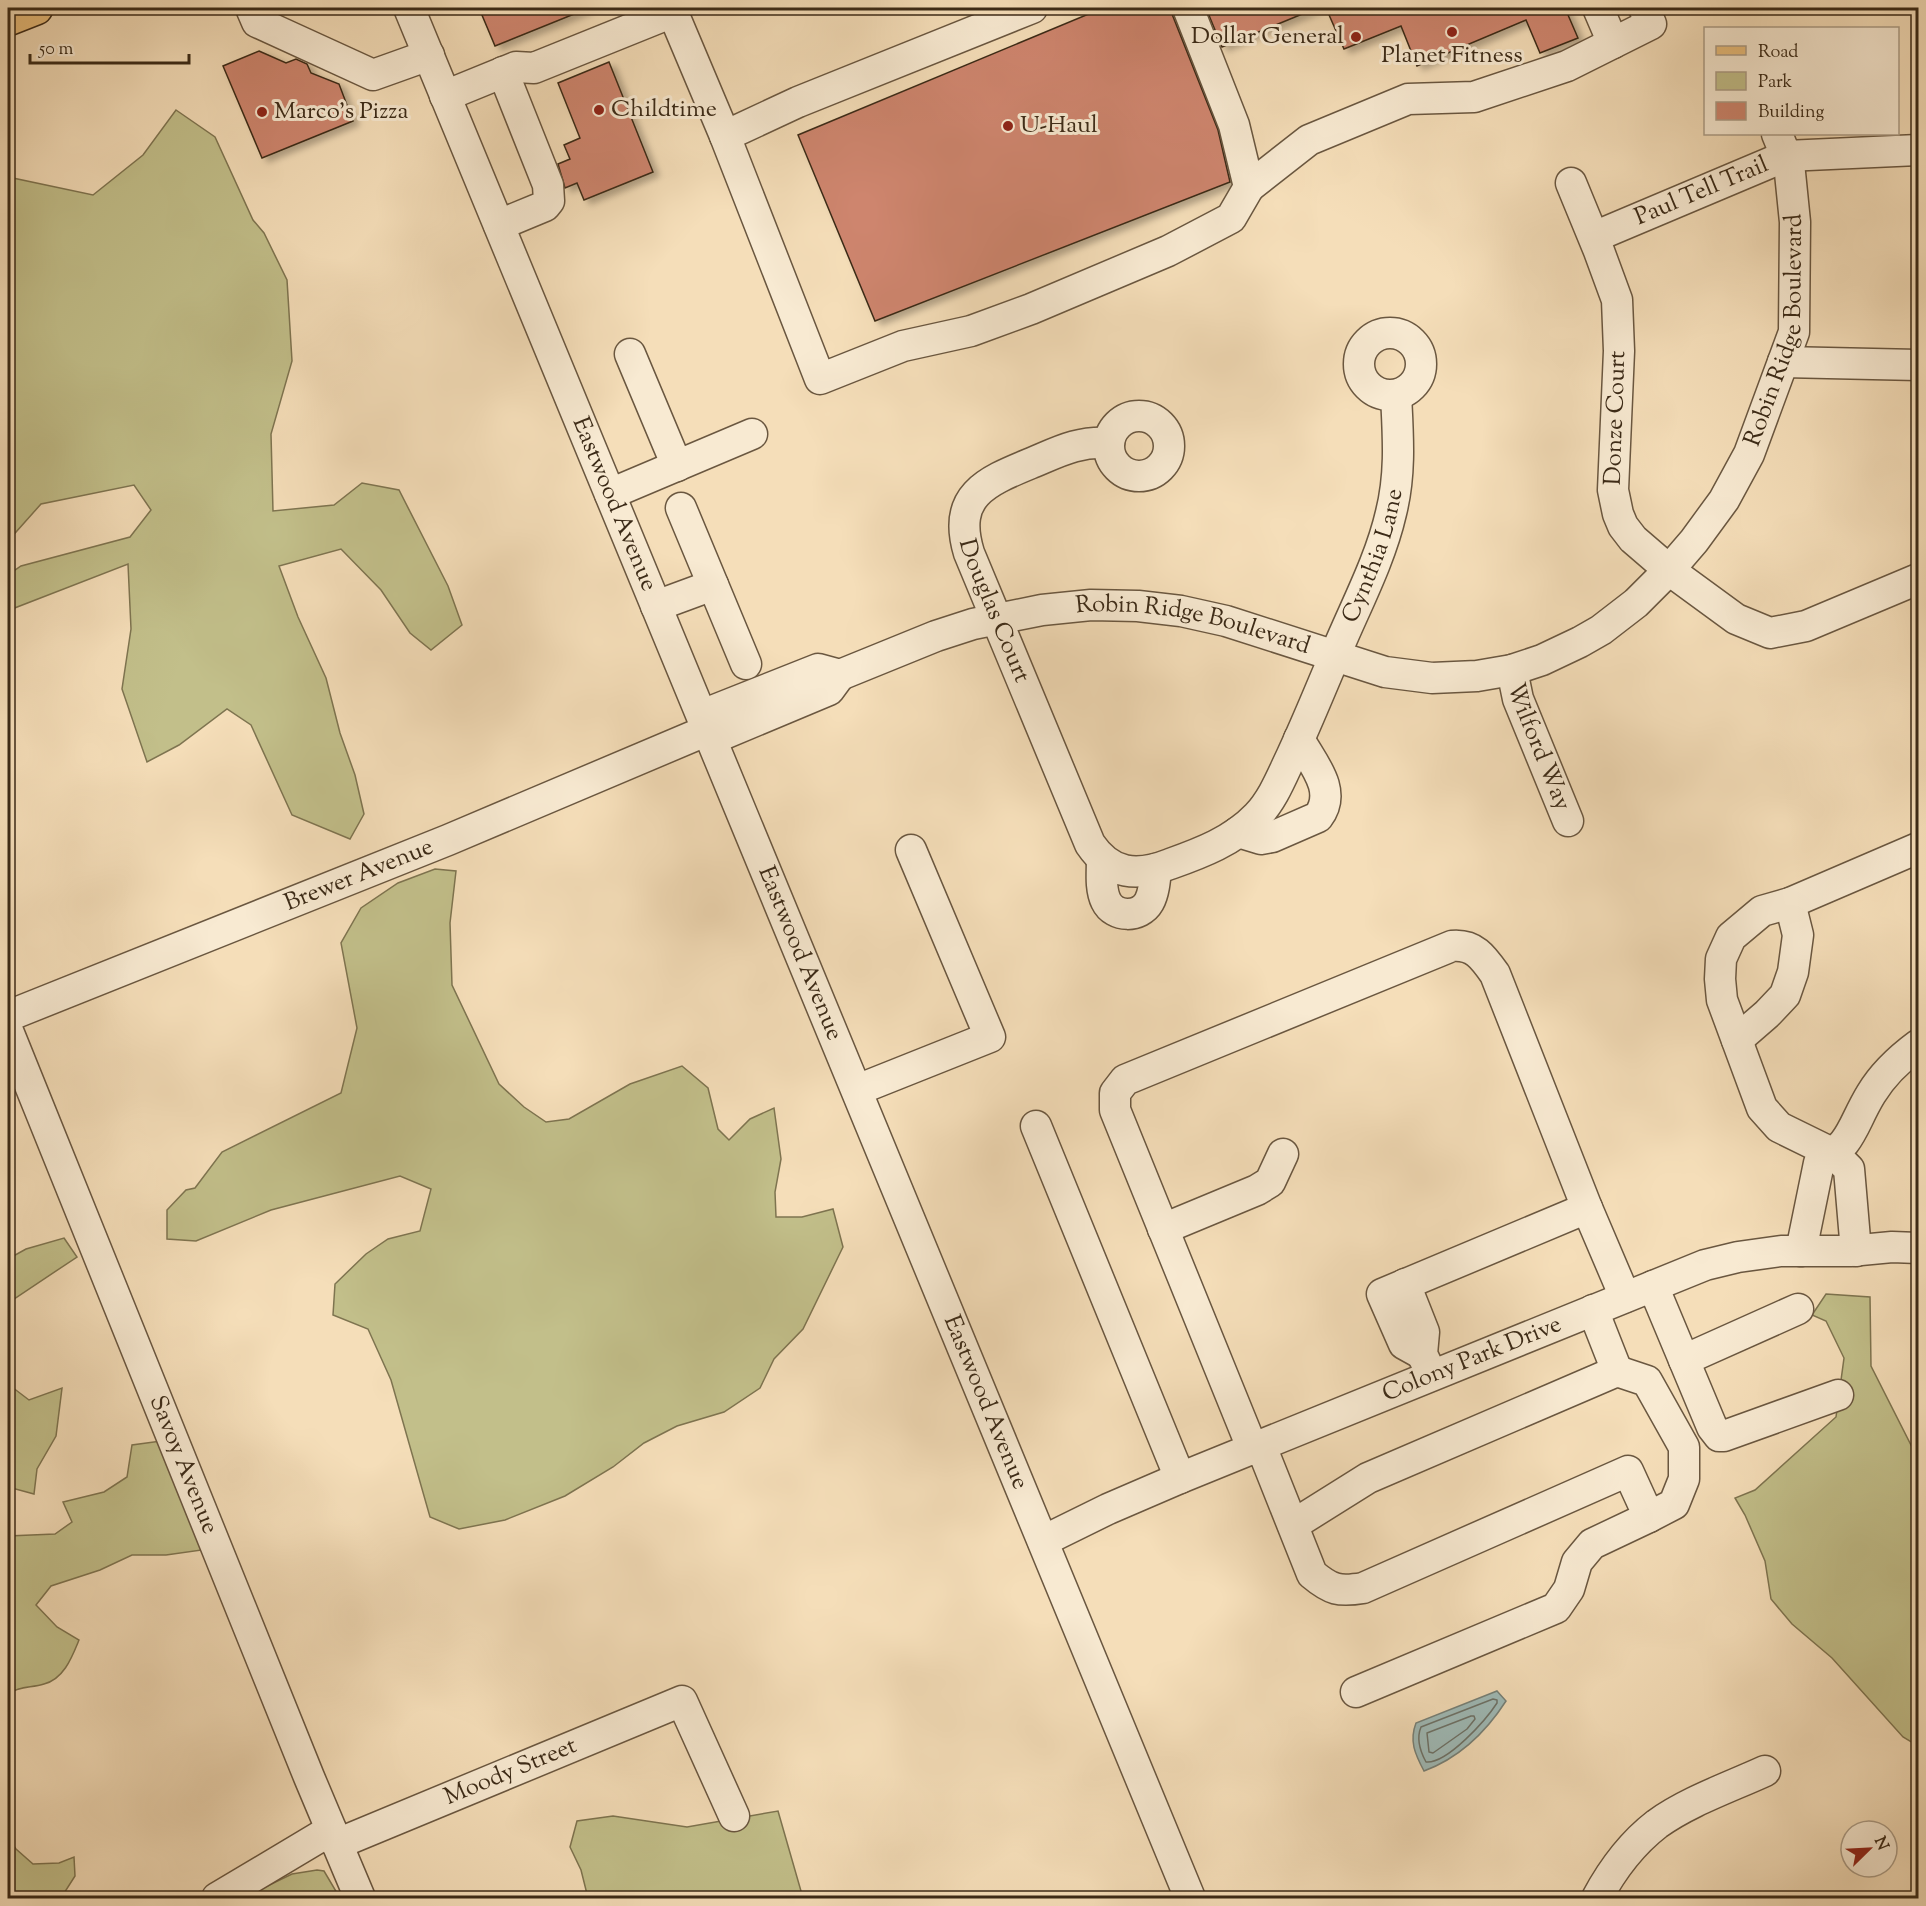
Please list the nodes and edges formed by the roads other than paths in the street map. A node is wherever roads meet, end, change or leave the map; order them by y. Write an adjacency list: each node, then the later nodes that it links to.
1 (36, 8): 11 (main road)
2 (251, 8): 13 (street)
3 (409, 8): 13 (street, Eastwood Avenue)
4 (639, 8): 14 (street)
5 (1032, 8): 10 (street)
6 (1188, 8): 20 (street)
7 (1598, 8): 12 (street)
8 (1644, 8): 12 (street)
9 (672, 10): 14 (street); 16 (street)
10 (980, 17): 16 (street)
11 (8, 19)
12 (1613, 43): 20 (street)
13 (429, 55): 15 (street, Eastwood Avenue)
14 (510, 69): 15 (street); 21 (street)
15 (445, 96): 21 (street, Eastwood Avenue)
16 (725, 136): 20 (street)
17 (1781, 145): 18 (street, Paul Tell Trail); 22 (street, Paul Tell Trail); 24 (street, Robin Ridge Boulevard)
18 (1918, 150)
19 (1571, 183): 22 (street, Donze Court)
20 (1249, 187)
21 (499, 225): 30 (street, Eastwood Avenue)
22 (1594, 237): 32 (street, Donze Court)
23 (630, 354): 29 (street)
24 (1783, 362): 25 (street); 32 (street, Robin Ridge Boulevard)
25 (1918, 365)
26 (1396, 395): 37 (street, Cynthia Lane)
27 (752, 434): 29 (street)
28 (1109, 443): 36 (street, Douglas Court)
29 (677, 466): 30 (street)
30 (610, 494): 35 (street, Eastwood Avenue)
31 (681, 508): 34 (street)
32 (1670, 570): 33 (street, Donze Court); 39 (street, Robin Ridge Boulevard)
33 (1918, 579)
34 (713, 585): 35 (street); 38 (street)
35 (656, 606): 40 (street, Eastwood Avenue)
36 (996, 619): 37 (street, Robin Ridge Boulevard); 40 (street, Robin Ridge Boulevard); 46 (street, Douglas Court)
37 (1334, 657): 39 (street, Robin Ridge Boulevard); 41 (street, Cynthia Lane)
38 (747, 664)
39 (1512, 670): 42 (street, Wilford Way)
40 (707, 728): 49 (street, Brewer Avenue); 53 (street, Eastwood Avenue)
41 (1299, 740): 43 (street, Cynthia Lane); 43 (street)
42 (1568, 821)
43 (1238, 832): 47 (street, Cynthia Lane)
44 (1918, 848): 48 (street)
45 (911, 850): 53 (street)
46 (1102, 859): 47 (street, Cynthia Lane); 47 (street)
47 (1156, 870)
48 (1790, 903): 51 (street); 51 (street)
49 (8, 1016)
50 (8, 1031): 78 (street, Savoy Avenue)
51 (1737, 1040): 56 (street)
52 (1918, 1045): 56 (street)
53 (857, 1090): 74 (street, Eastwood Avenue)
54 (1036, 1126): 71 (street)
55 (1283, 1154): 58 (street)
56 (1834, 1154): 60 (street); 61 (street)
57 (1587, 1208): 58 (street); 63 (street); 67 (street)
58 (1163, 1229): 70 (street)
59 (1918, 1248): 61 (street, Colony Park Drive)
60 (1801, 1251): 61 (street, Colony Park Drive); 62 (street, Colony Park Drive)
61 (1856, 1251)
62 (1653, 1286): 63 (street, Colony Park Drive); 66 (street)
63 (1625, 1297): 65 (street, Colony Park Drive)
64 (1798, 1309): 66 (street)
65 (1593, 1310): 67 (street, Colony Park Drive); 68 (street)
66 (1684, 1360): 69 (street)
67 (1428, 1366): 70 (street, Colony Park Drive)
68 (1617, 1371): 72 (street); 73 (street)
69 (1838, 1395)
70 (1257, 1448): 71 (street, Colony Park Drive); 73 (street)
71 (1180, 1478): 74 (street, Colony Park Drive)
72 (1649, 1517): 73 (street); 75 (street)
73 (1293, 1525)
74 (1043, 1541): 81 (street, Eastwood Avenue)
75 (1356, 1692)
76 (1764, 1771): 82 (street)
77 (734, 1816): 78 (street, Moody Street)
78 (334, 1837): 79 (street, Moody Street); 80 (street, Savoy Avenue)
79 (217, 1899)
80 (360, 1899)
81 (1191, 1899)
82 (1597, 1899)

